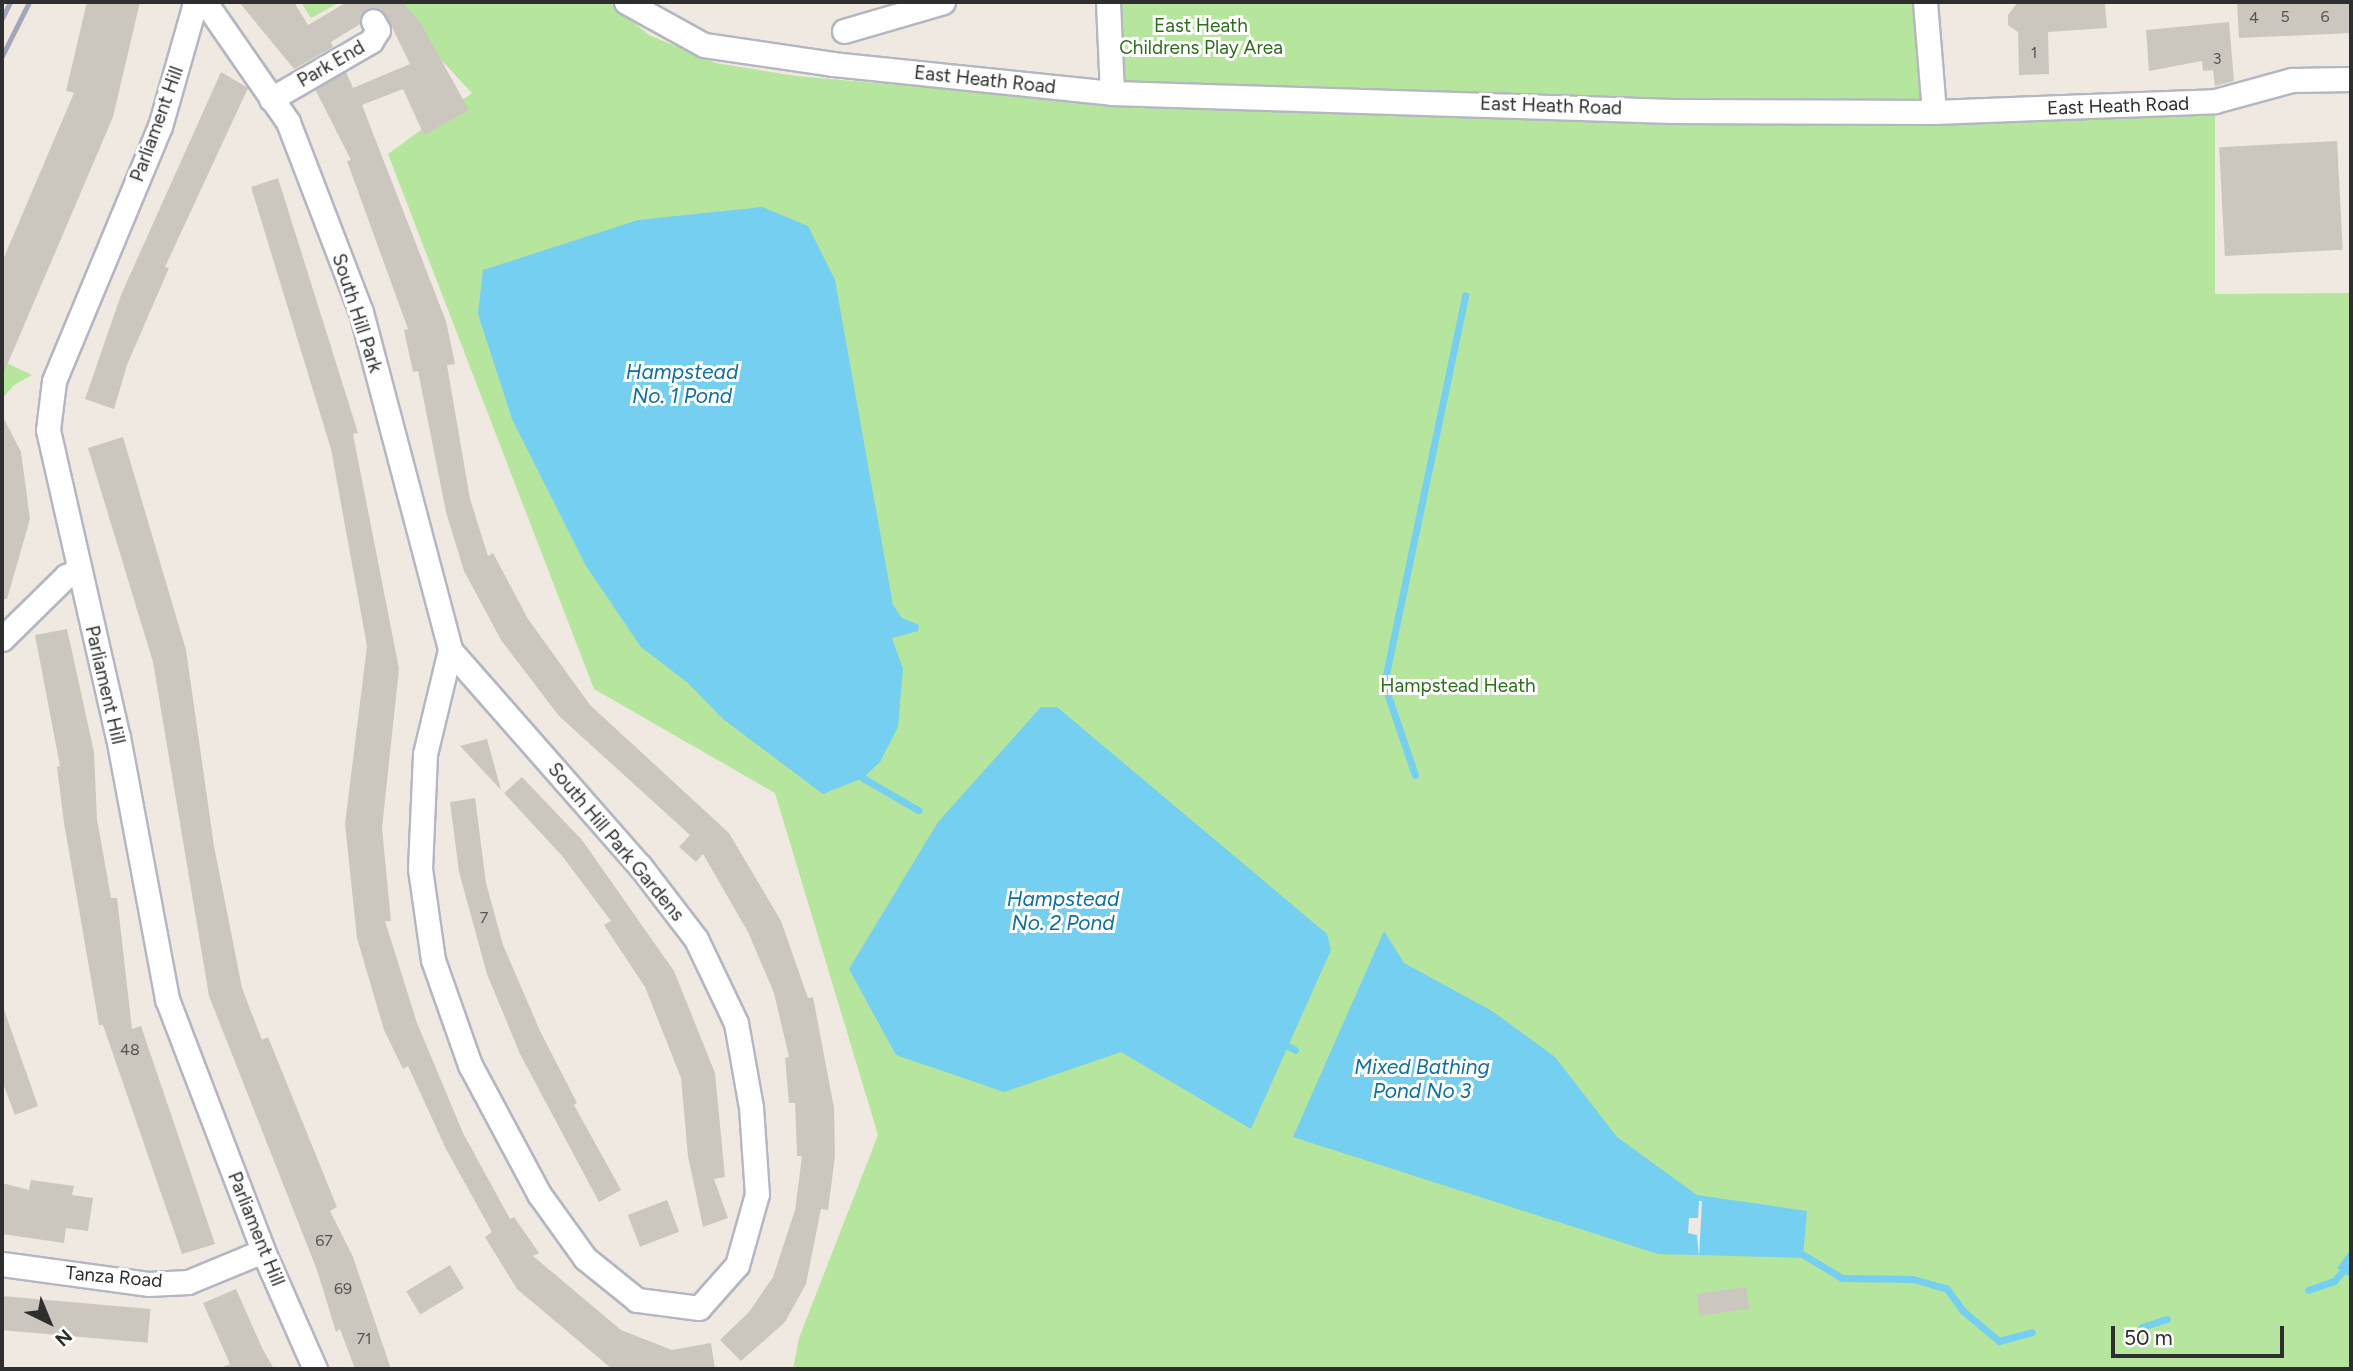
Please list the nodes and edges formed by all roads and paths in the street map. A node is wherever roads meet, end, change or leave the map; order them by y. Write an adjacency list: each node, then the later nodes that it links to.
1 (203, 2): 10 (street, South Hill Park); 12 (street, Parliament Hill)
2 (626, 2): 9 (street, East Heath Road)
3 (943, 2): 7 (street)
4 (1108, 2): 9 (street)
5 (1925, 2): 11 (street)
6 (373, 21): 10 (street, Park End)
7 (844, 31)
8 (2351, 79): 11 (street, East Heath Road)
9 (1112, 93): 11 (street, East Heath Road)
10 (271, 99): 14 (street, South Hill Park)
11 (1934, 112)
12 (78, 570): 13 (street); 15 (street, Parliament Hill)
13 (2, 639)
14 (450, 650): 14 (street, South Hill Park Gardens)
15 (263, 1251): 16 (street, Tanza Road); 17 (street, Parliament Hill)
16 (2, 1265)
17 (315, 1369)

